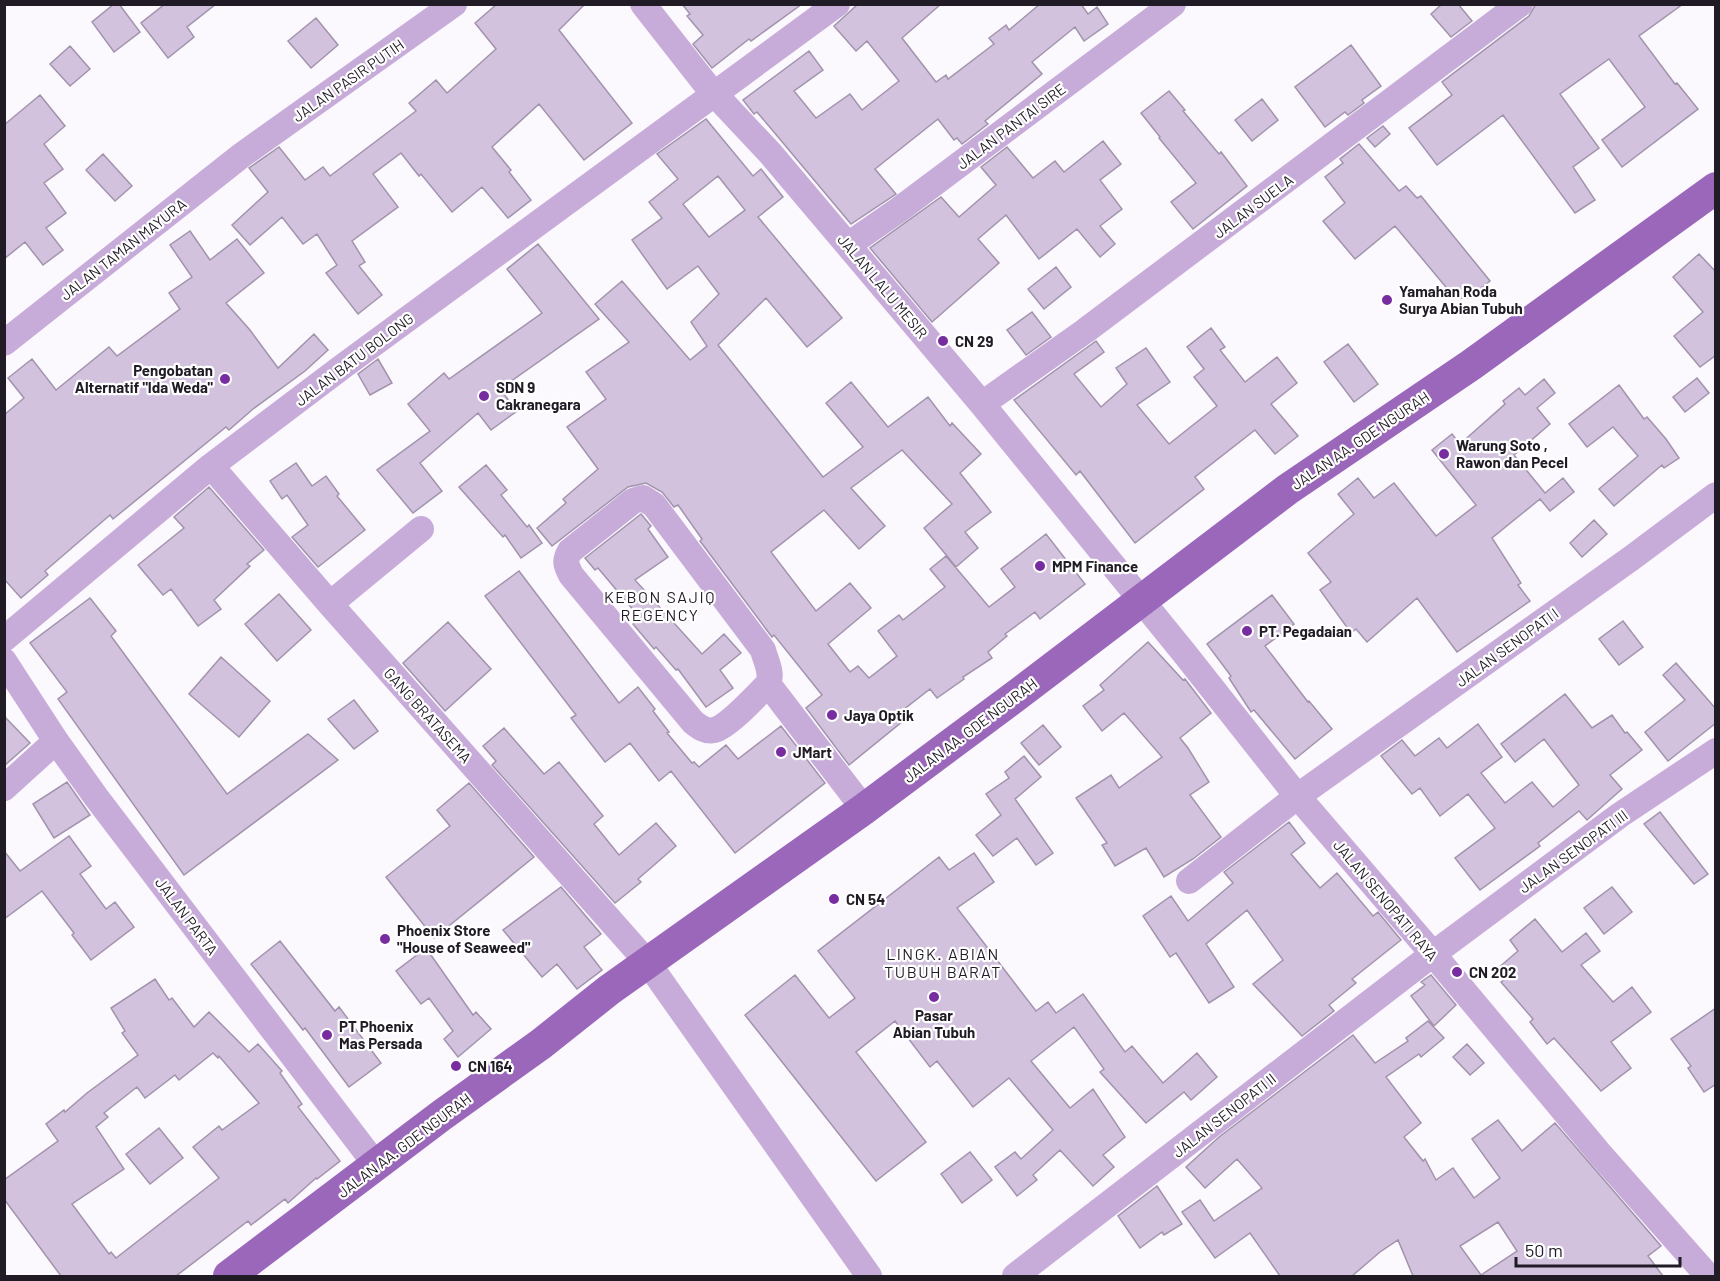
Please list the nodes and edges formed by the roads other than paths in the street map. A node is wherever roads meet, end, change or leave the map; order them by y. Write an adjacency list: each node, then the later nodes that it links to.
1 (454, 4): 7 (street, JALAN PASIR PUTIH)
2 (643, 4): 6 (street, JALAN LALU MESIR)
3 (837, 4): 6 (street, JALAN BATU BOLONG)
4 (1173, 4): 9 (street, JALAN PANTAI SIRE)
5 (1520, 4): 11 (street, JALAN SUELA)
6 (716, 94): 9 (street, JALAN LALU MESIR); 12 (street, JALAN BATU BOLONG)
7 (242, 155): 10 (street, JALAN TAMAN MAYURA)
8 (1716, 188): 15 (main road, JALAN AA. GDE NGURAH)
9 (848, 245): 11 (street, JALAN LALU MESIR)
10 (4, 343)
11 (982, 404): 15 (street, JALAN LALU MESIR)
12 (211, 466): 16 (street, GANG BRATASEMA); 17 (street, JALAN BATU BOLONG)
13 (1716, 495): 23 (street, JALAN SENOPATI I)
14 (421, 530): 16 (street)
15 (1141, 600): 23 (street, JALAN SENOPATI RAYA); 24 (main road, JALAN AA. GDE NGURAH)
16 (330, 604): 27 (street, GANG BRATASEMA)
17 (4, 639)
18 (4, 661): 20 (street, JALAN PARTA)
19 (768, 684): 19 (street); 24 (street)
20 (56, 741): 22 (street); 28 (street, JALAN PARTA)
21 (1715, 753): 26 (street, JALAN SENOPATI III)
22 (4, 788)
23 (1298, 796): 25 (street, JALAN SENOPATI I); 26 (street, JALAN SENOPATI RAYA)
24 (864, 809): 27 (main road, JALAN AA. GDE NGURAH)
25 (1189, 881)
26 (1433, 954): 31 (street, JALAN SENOPATI II); 32 (street, JALAN SENOPATI RAYA)
27 (648, 963): 28 (main road, JALAN AA. GDE NGURAH); 30 (street, GANG BRATASEMA)
28 (376, 1166): 29 (main road, JALAN AA. GDE NGURAH)
29 (229, 1276)
30 (869, 1276)
31 (1015, 1276)
32 (1708, 1276)

